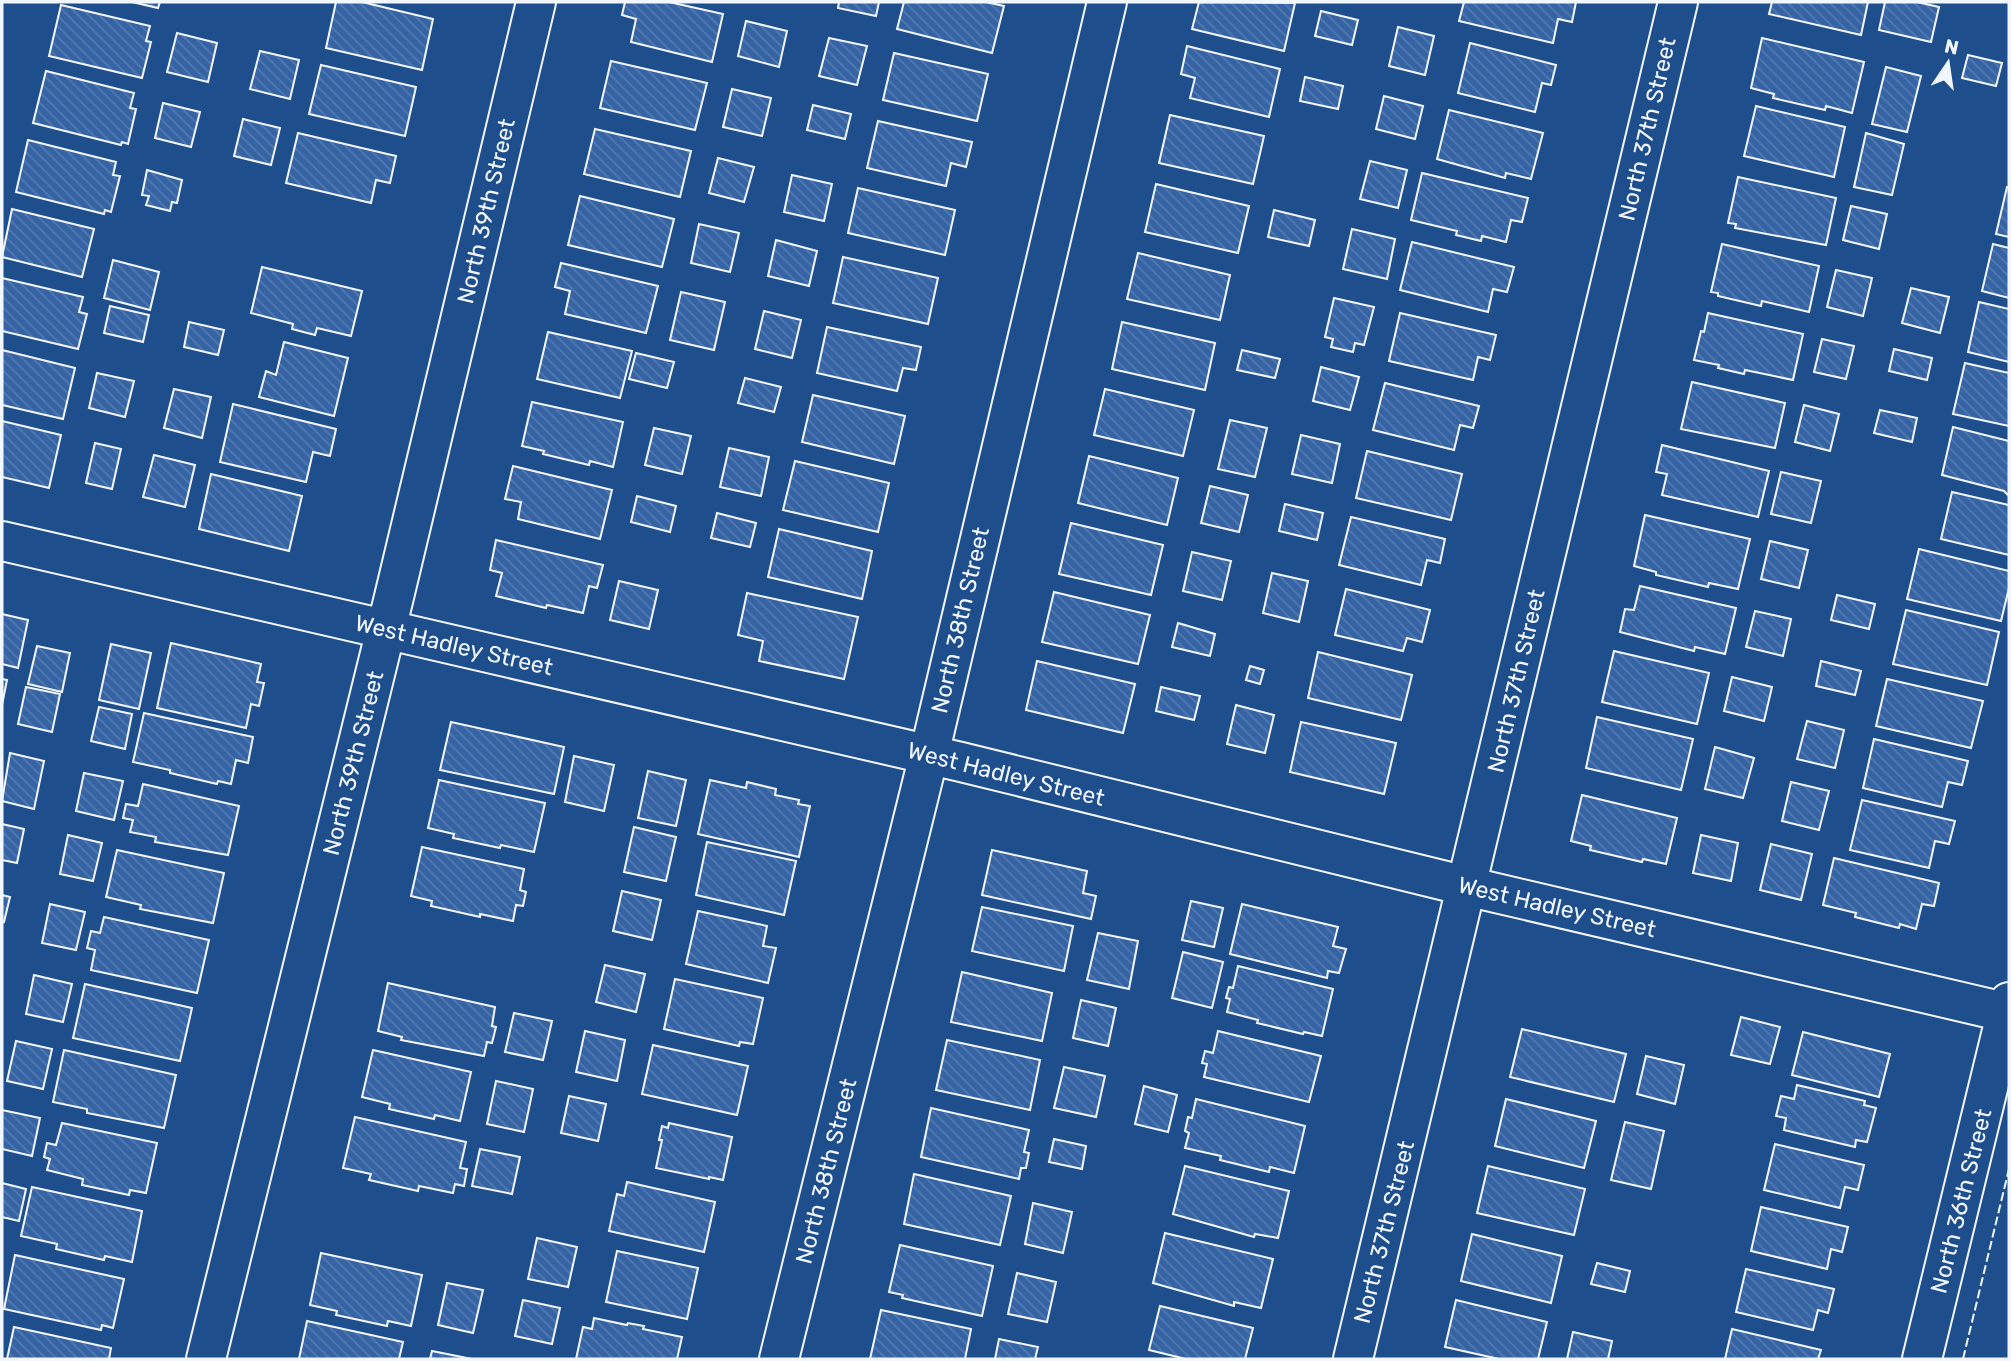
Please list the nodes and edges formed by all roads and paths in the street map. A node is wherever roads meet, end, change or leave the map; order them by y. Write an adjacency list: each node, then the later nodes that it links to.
1 (536, 2): 5 (street, North 39th Street)
2 (1107, 2): 6 (street, North 38th Street)
3 (1678, 2): 7 (street, North 37th Street)
4 (2, 541): 5 (street, West Hadley Street)
5 (386, 629): 6 (street, West Hadley Street); 9 (street, North 39th Street)
6 (929, 754): 7 (street, West Hadley Street); 10 (street, North 38th Street)
7 (1466, 887): 8 (street, West Hadley Street); 11 (street, North 37th Street)
8 (2008, 1009): 12 (street, North 36th Street)
9 (206, 1359)
10 (779, 1359)
11 (1353, 1359)
12 (1922, 1359)

